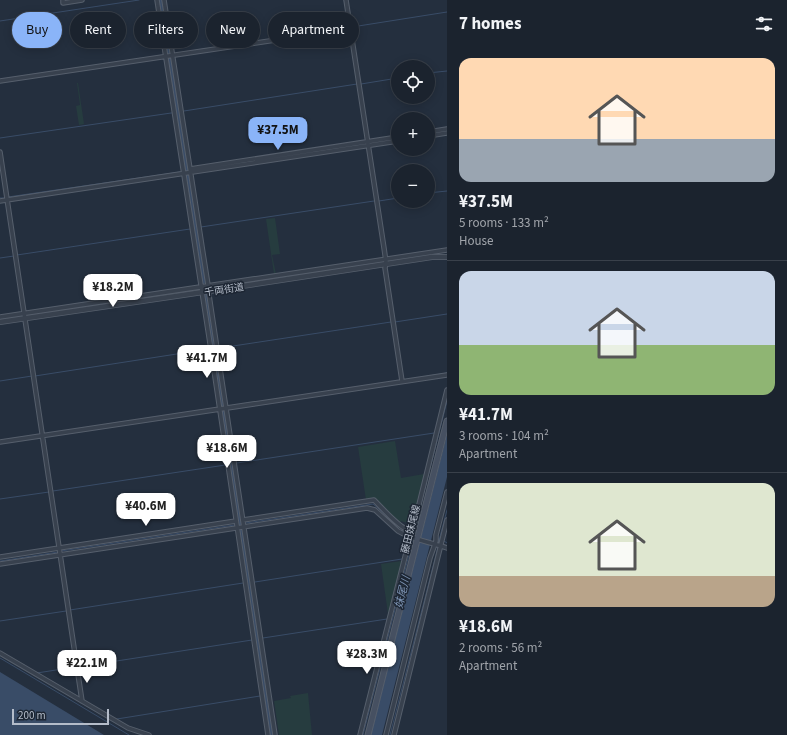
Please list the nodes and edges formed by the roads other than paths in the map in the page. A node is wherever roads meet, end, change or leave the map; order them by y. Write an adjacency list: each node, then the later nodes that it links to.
1 (63, 0): 2 (street)
2 (82, 0)
3 (157, 0): 9 (street)
4 (164, 0): 9 (street)
5 (346, 0): 6 (street)
6 (348, 12)
7 (268, 41): 9 (street)
8 (353, 48): 18 (street)
9 (168, 56): 10 (street); 11 (street); 11 (street)
10 (0, 81)
11 (177, 113): 20 (street); 20 (street)
12 (447, 129): 13 (street)
13 (435, 131)
14 (447, 133): 15 (street)
15 (435, 135)
16 (391, 138): 18 (street)
17 (391, 141): 18 (street)
18 (368, 143): 20 (street); 26 (street)
19 (0, 152): 21 (street)
20 (186, 172): 21 (street); 23 (street); 23 (street)
21 (7, 198): 22 (street); 29 (street)
22 (0, 201)
23 (195, 227): 27 (street); 28 (street)
24 (447, 250): 26 (street)
25 (447, 257): 26 (street, 千両街道)
26 (385, 261): 27 (street, 千両街道); 34 (street)
27 (208, 288): 28 (street, 千両街道); 32 (street)
28 (201, 289): 29 (street, 千両街道); 32 (street)
29 (25, 315): 30 (street); 31 (street, 千両街道); 38 (street)
30 (0, 317)
31 (0, 322)
32 (214, 350): 36 (street); 36 (street)
33 (447, 375): 34 (street)
34 (402, 381): 36 (street)
35 (447, 390): 45 (street)
36 (222, 409): 38 (street); 40 (street); 40 (street)
37 (447, 421): 47 (main road, 藤田妹尾線)
38 (43, 435): 39 (street); 52 (street)
39 (0, 442)
40 (230, 467): 43 (street); 46 (street)
41 (447, 492): 50 (street)
42 (332, 510): 43 (street); 45 (street); 45 (street); 46 (street)
43 (243, 520): 46 (street)
44 (447, 520): 48 (street)
45 (395, 524): 47 (street)
46 (238, 526): 52 (street); 52 (street); 55 (street); 55 (street)
47 (414, 538): 50 (street); 56 (main road, 藤田妹尾線); 56 (street)
48 (442, 538): 49 (street); 50 (street)
49 (447, 540)
50 (437, 544): 51 (street); 64 (street); 65 (street)
51 (447, 548)
52 (60, 552): 53 (street); 54 (street); 58 (street)
53 (0, 557)
54 (0, 564)
55 (248, 584): 60 (street); 61 (street)
56 (385, 649): 62 (street); 63 (main road, 藤田妹尾線)
57 (0, 653): 58 (street)
58 (82, 701): 59 (street)
59 (149, 735)
60 (268, 735)
61 (275, 735)
62 (360, 735)
63 (368, 735)
64 (386, 735)
65 (394, 735)

